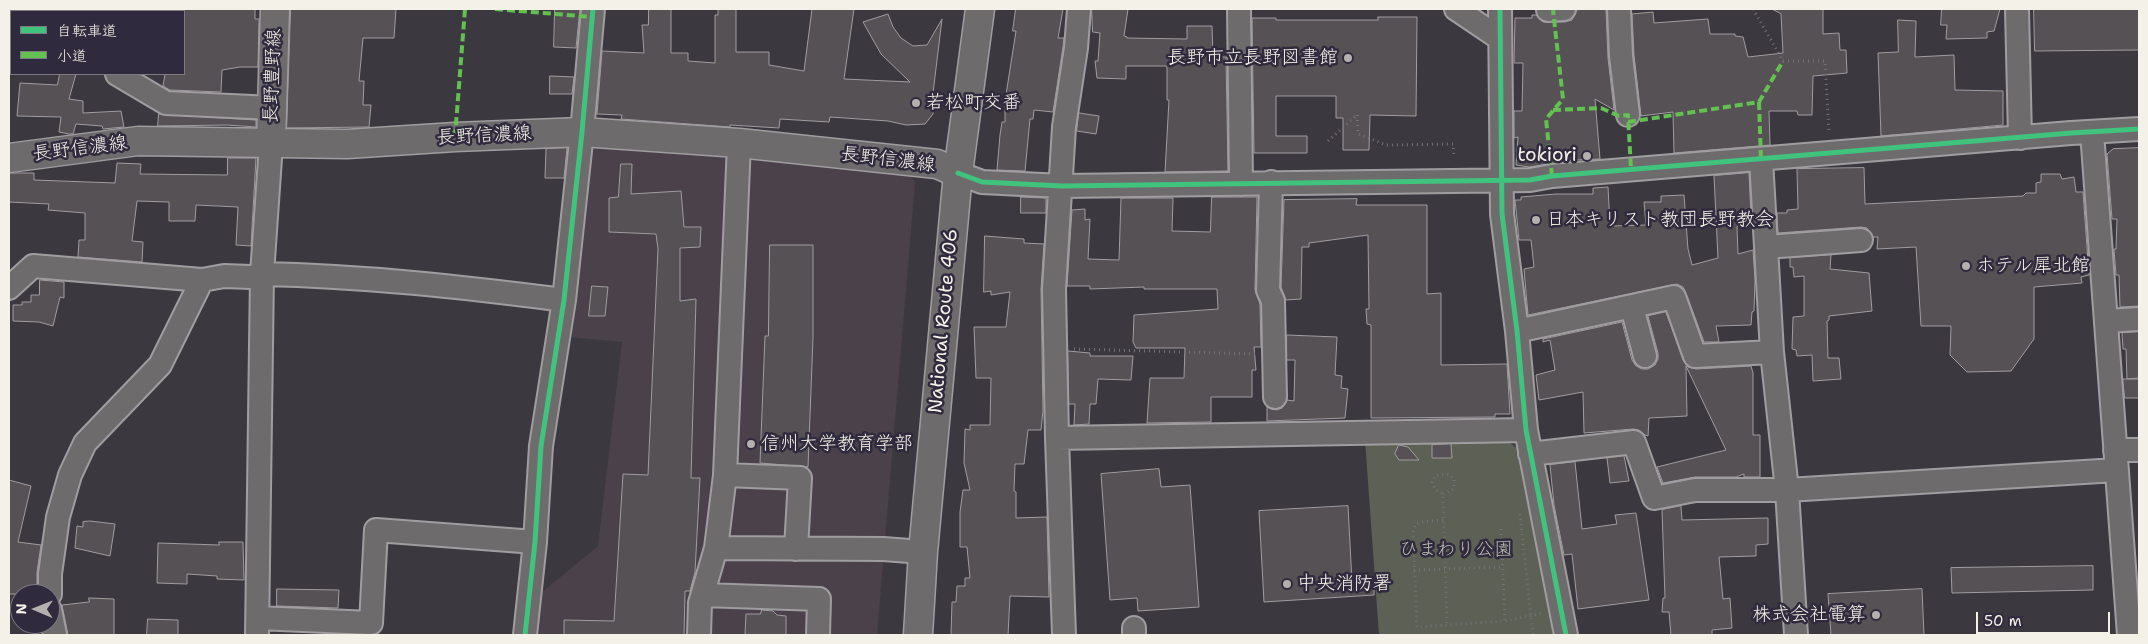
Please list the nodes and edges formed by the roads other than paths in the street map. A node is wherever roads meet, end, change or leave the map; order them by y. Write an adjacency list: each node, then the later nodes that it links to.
1 (275, 9): 12 (main road, 長野豊野線)
2 (593, 9): 15 (street)
3 (980, 9): 22 (main road, National Route 406)
4 (1080, 9): 26 (street)
5 (1239, 9): 25 (street)
6 (1456, 9): 10 (street)
7 (1500, 9): 10 (street)
8 (1619, 9): 13 (street)
9 (2017, 9): 17 (street)
10 (1499, 38): 23 (street)
11 (119, 75): 12 (street)
12 (272, 108): 19 (main road, 長野豊野線)
13 (1628, 115)
14 (2139, 129): 16 (street)
15 (582, 132): 18 (main road, 長野信濃線); 19 (main road, 長野信濃線); 32 (street)
16 (2092, 132): 17 (street); 35 (street)
17 (2020, 138): 21 (street)
18 (739, 143): 22 (main road, 長野信濃線); 45 (street)
19 (271, 144): 20 (main road, 長野信濃線); 29 (street)
20 (9, 158)
21 (1761, 159): 23 (street); 28 (street)
22 (958, 173): 26 (street); 50 (main road, National Route 406)
23 (1501, 180): 24 (street); 36 (street)
24 (1271, 182): 25 (street); 39 (street)
25 (1241, 184): 26 (street)
26 (1062, 186): 41 (street)
27 (1861, 240): 28 (street)
28 (1766, 247): 37 (street)
29 (262, 274): 30 (street); 32 (street); 53 (street)
30 (202, 280): 31 (street); 51 (street)
31 (9, 288)
32 (564, 300): 47 (street)
33 (1632, 307): 36 (street); 37 (street); 38 (street)
34 (2139, 319): 35 (street)
35 (2106, 321): 44 (street)
36 (1517, 331): 40 (street)
37 (1772, 352): 46 (street)
38 (1645, 356)
39 (1275, 397)
40 (1526, 430): 41 (street); 43 (street)
41 (1057, 438): 58 (street)
42 (2139, 450): 44 (street)
43 (1530, 454): 46 (street); 59 (street)
44 (2116, 460): 46 (street); 61 (street)
45 (725, 475): 48 (street); 49 (street)
46 (1787, 490): 60 (street)
47 (535, 542): 53 (street); 54 (street)
48 (716, 548): 49 (street); 52 (street)
49 (796, 549): 50 (street)
50 (923, 552): 57 (main road, National Route 406)
51 (50, 584)
52 (703, 595): 55 (street); 56 (street)
53 (258, 626)
54 (525, 635)
55 (698, 635)
56 (818, 635)
57 (918, 635)
58 (1064, 635)
59 (1566, 635)
60 (1796, 635)
61 (2129, 635)

